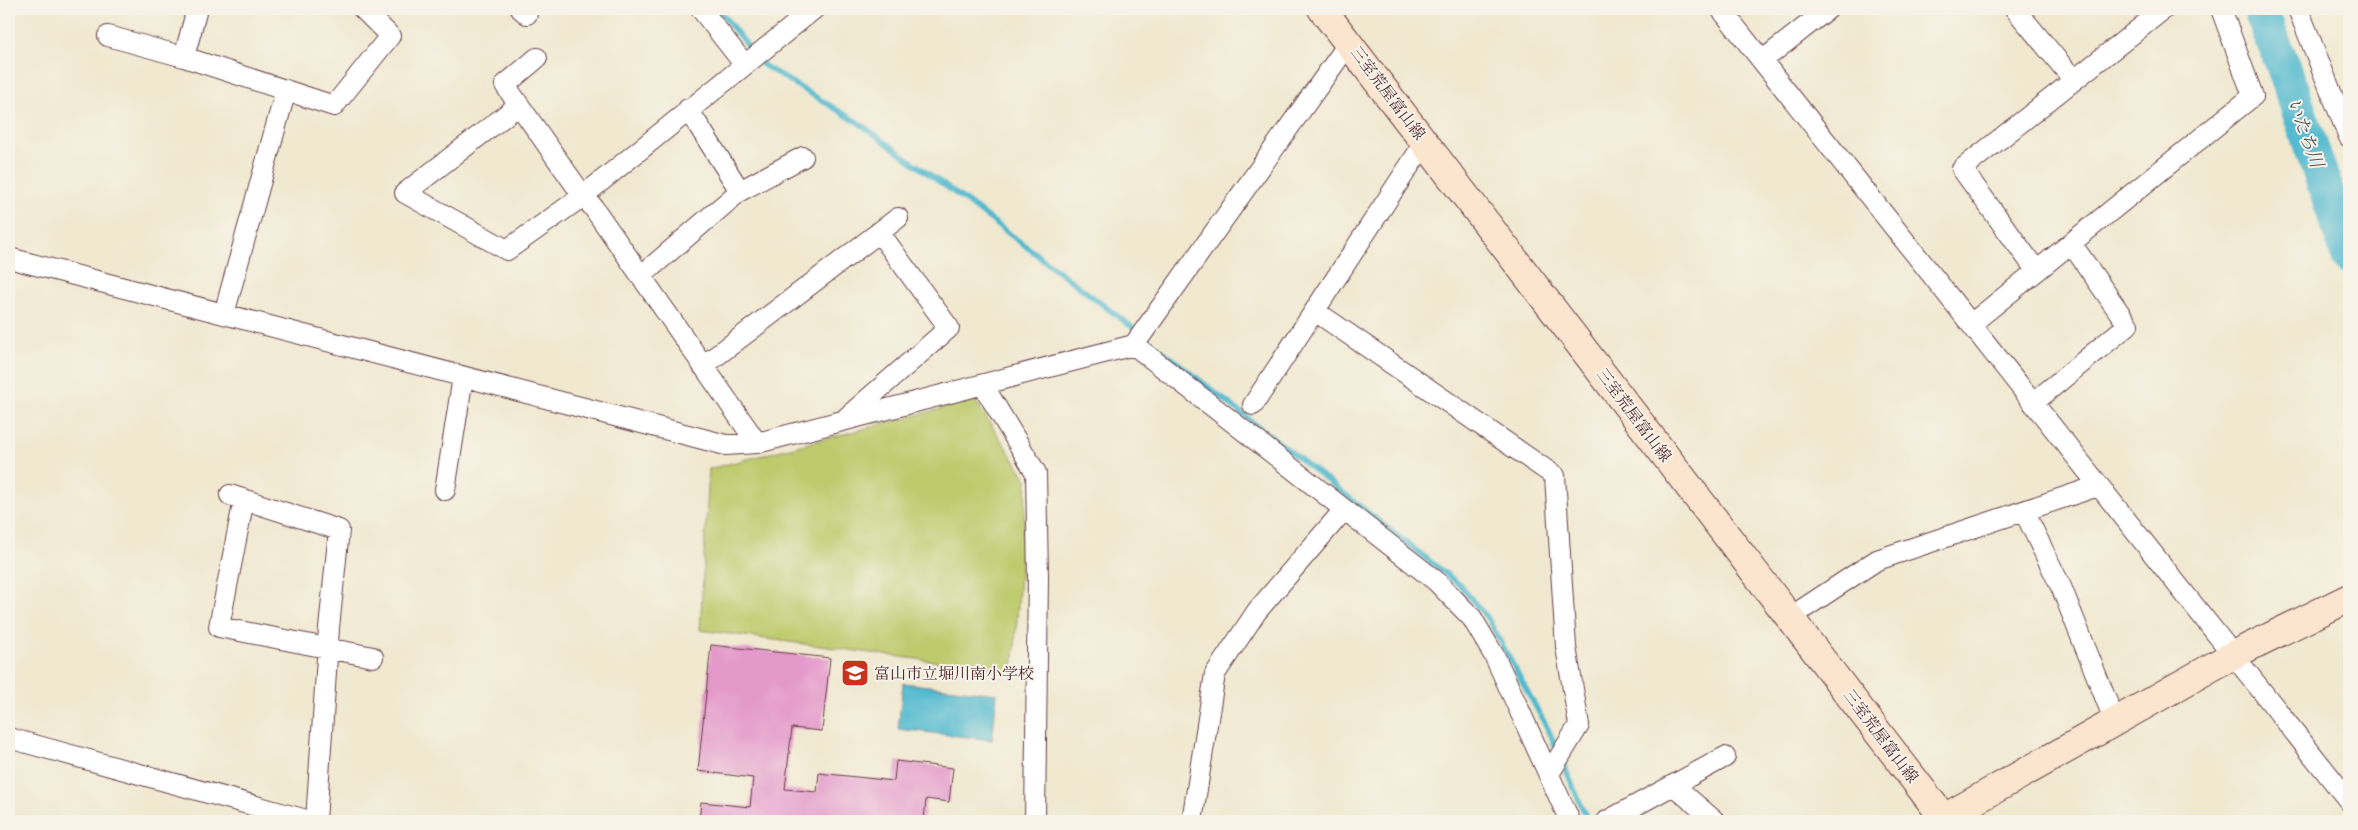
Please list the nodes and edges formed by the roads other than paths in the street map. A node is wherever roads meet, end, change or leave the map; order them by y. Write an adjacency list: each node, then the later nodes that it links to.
1 (196, 9): 14 (street)
2 (363, 9): 19 (street)
3 (701, 9): 17 (street)
4 (814, 9): 17 (street)
5 (1322, 9): 13 (main road, 三室荒屋富山線)
6 (1721, 9): 16 (street)
7 (1828, 9): 16 (street)
8 (2015, 9): 18 (street)
9 (2164, 9): 18 (street)
10 (2221, 9): 29 (street)
11 (2298, 9): 22 (street)
12 (108, 36): 14 (street)
13 (1349, 43): 23 (main road, 三室荒屋富山線); 36 (street)
14 (184, 57): 19 (street)
15 (537, 58): 20 (street)
16 (1763, 60): 35 (street)
17 (744, 64): 21 (street)
18 (2073, 79): 31 (street)
19 (286, 90): 34 (street)
20 (519, 105): 26 (street); 26 (street)
21 (688, 109): 25 (street); 26 (street)
22 (2349, 137)
23 (1425, 142): 33 (street); 49 (main road, 三室荒屋富山線)
24 (803, 157): 25 (street)
25 (740, 190): 32 (street)
26 (583, 196): 32 (street)
27 (898, 218): 28 (street)
28 (879, 232): 37 (street); 42 (street)
29 (2071, 243): 31 (street); 40 (street)
30 (9, 258): 34 (street)
31 (2036, 270): 35 (street)
32 (641, 276): 37 (street)
33 (1315, 310): 41 (street); 56 (street)
34 (224, 314): 38 (street)
35 (1971, 324): 40 (street)
36 (1134, 345): 39 (street); 46 (street)
37 (703, 366): 43 (street)
38 (463, 377): 43 (street); 45 (street)
39 (983, 385): 42 (street); 62 (street)
40 (2033, 403): 44 (street)
41 (1253, 405)
42 (842, 421): 43 (street)
43 (757, 444)
44 (2098, 486): 47 (street); 51 (street)
45 (445, 490)
46 (1343, 511): 56 (street); 63 (street)
47 (2024, 511): 49 (street); 53 (street)
48 (2349, 598): 51 (main road)
49 (1790, 618): 59 (main road, 三室荒屋富山線)
50 (328, 647): 50 (street); 52 (street); 61 (street)
51 (2235, 654): 53 (main road); 58 (street)
52 (373, 657)
53 (2115, 722): 59 (main road)
54 (9, 738): 60 (street)
55 (1725, 758): 57 (street)
56 (1549, 774): 64 (street)
57 (1673, 786): 65 (street); 66 (street)
58 (2349, 801)
59 (1945, 820)
60 (310, 821)
61 (316, 821)
62 (1035, 821)
63 (1192, 821)
64 (1570, 821)
65 (1607, 821)
66 (1715, 821)

